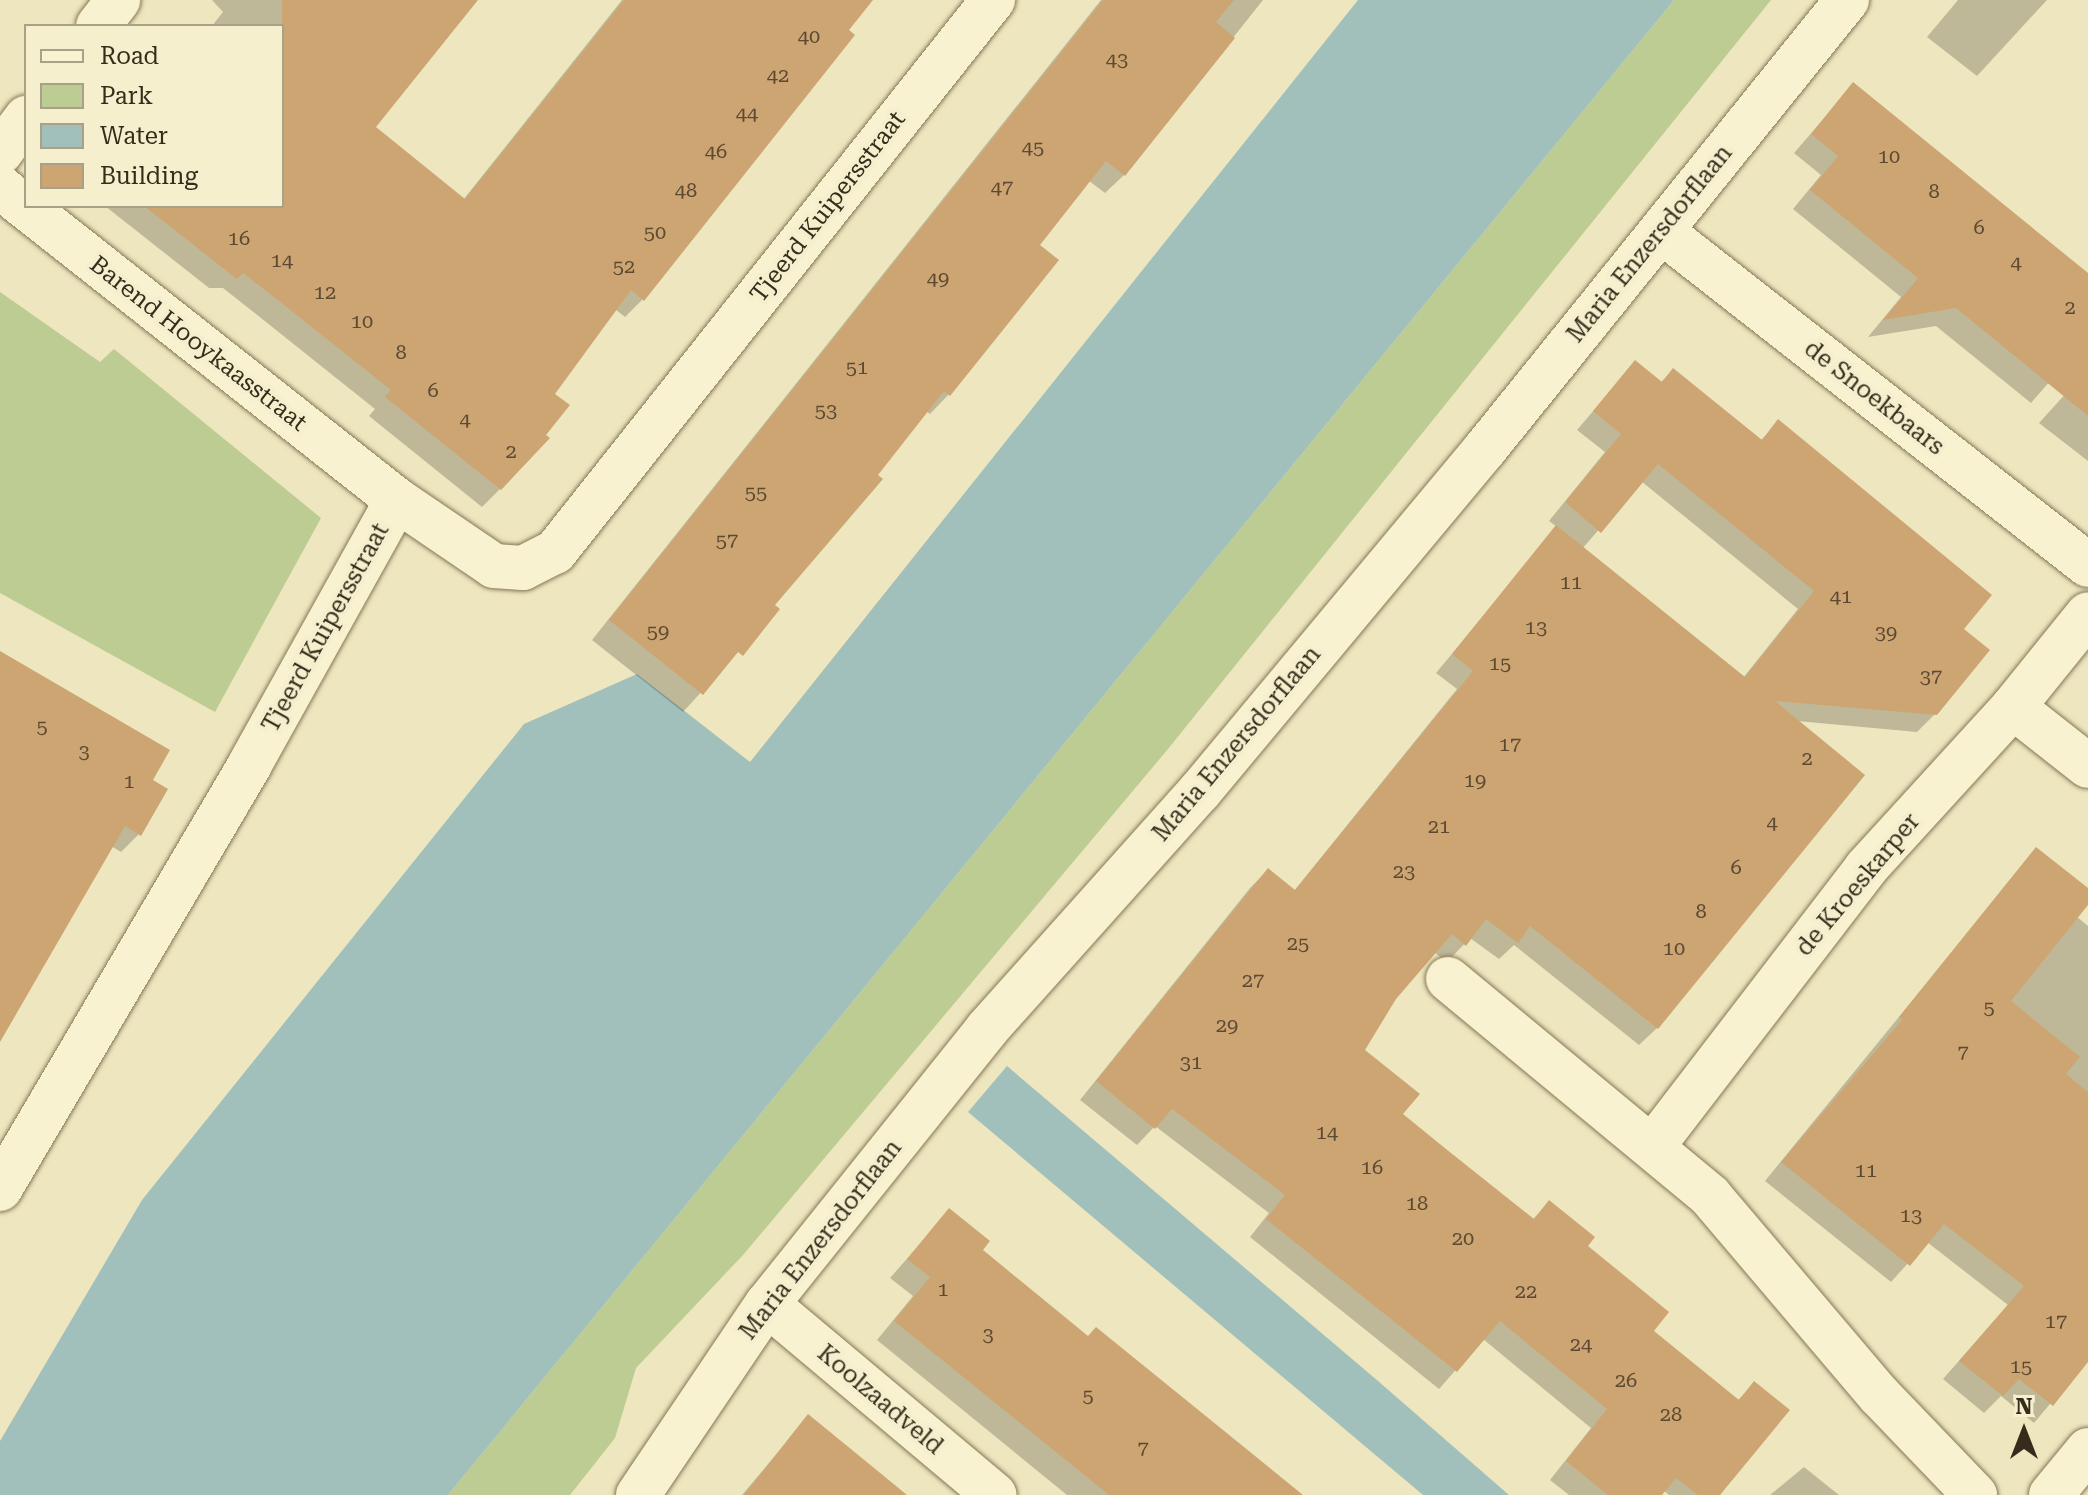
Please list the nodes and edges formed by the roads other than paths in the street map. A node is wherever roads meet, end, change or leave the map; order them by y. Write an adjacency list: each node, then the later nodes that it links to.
1 (118, 0): 4 (street)
2 (993, 0): 11 (street, Tjeerd Kuipersstraat)
3 (1847, 0): 10 (street, Maria Enzersdorflaan)
4 (100, 24)
5 (24, 121): 6 (street)
6 (0, 153)
7 (0, 187): 8 (street, Barend Hooykaasstraat)
8 (24, 206)
9 (27, 208): 11 (street, Barend Hooykaasstraat)
10 (1661, 231): 12 (street, de Snoekbaars); 19 (street, Maria Enzersdorflaan)
11 (397, 500): 18 (street, Tjeerd Kuipersstraat)
12 (2088, 565)
13 (2088, 614): 14 (street)
14 (2013, 707): 15 (street); 17 (street, de Kroeskarper)
15 (2088, 766)
16 (1448, 979): 17 (street)
17 (1653, 1146): 23 (street)
18 (0, 1189)
19 (767, 1304): 21 (street, Maria Enzersdorflaan); 22 (street, Koolzaadveld)
20 (2088, 1450): 24 (street)
21 (638, 1495)
22 (995, 1495)
23 (1975, 1495)
24 (2051, 1495)

